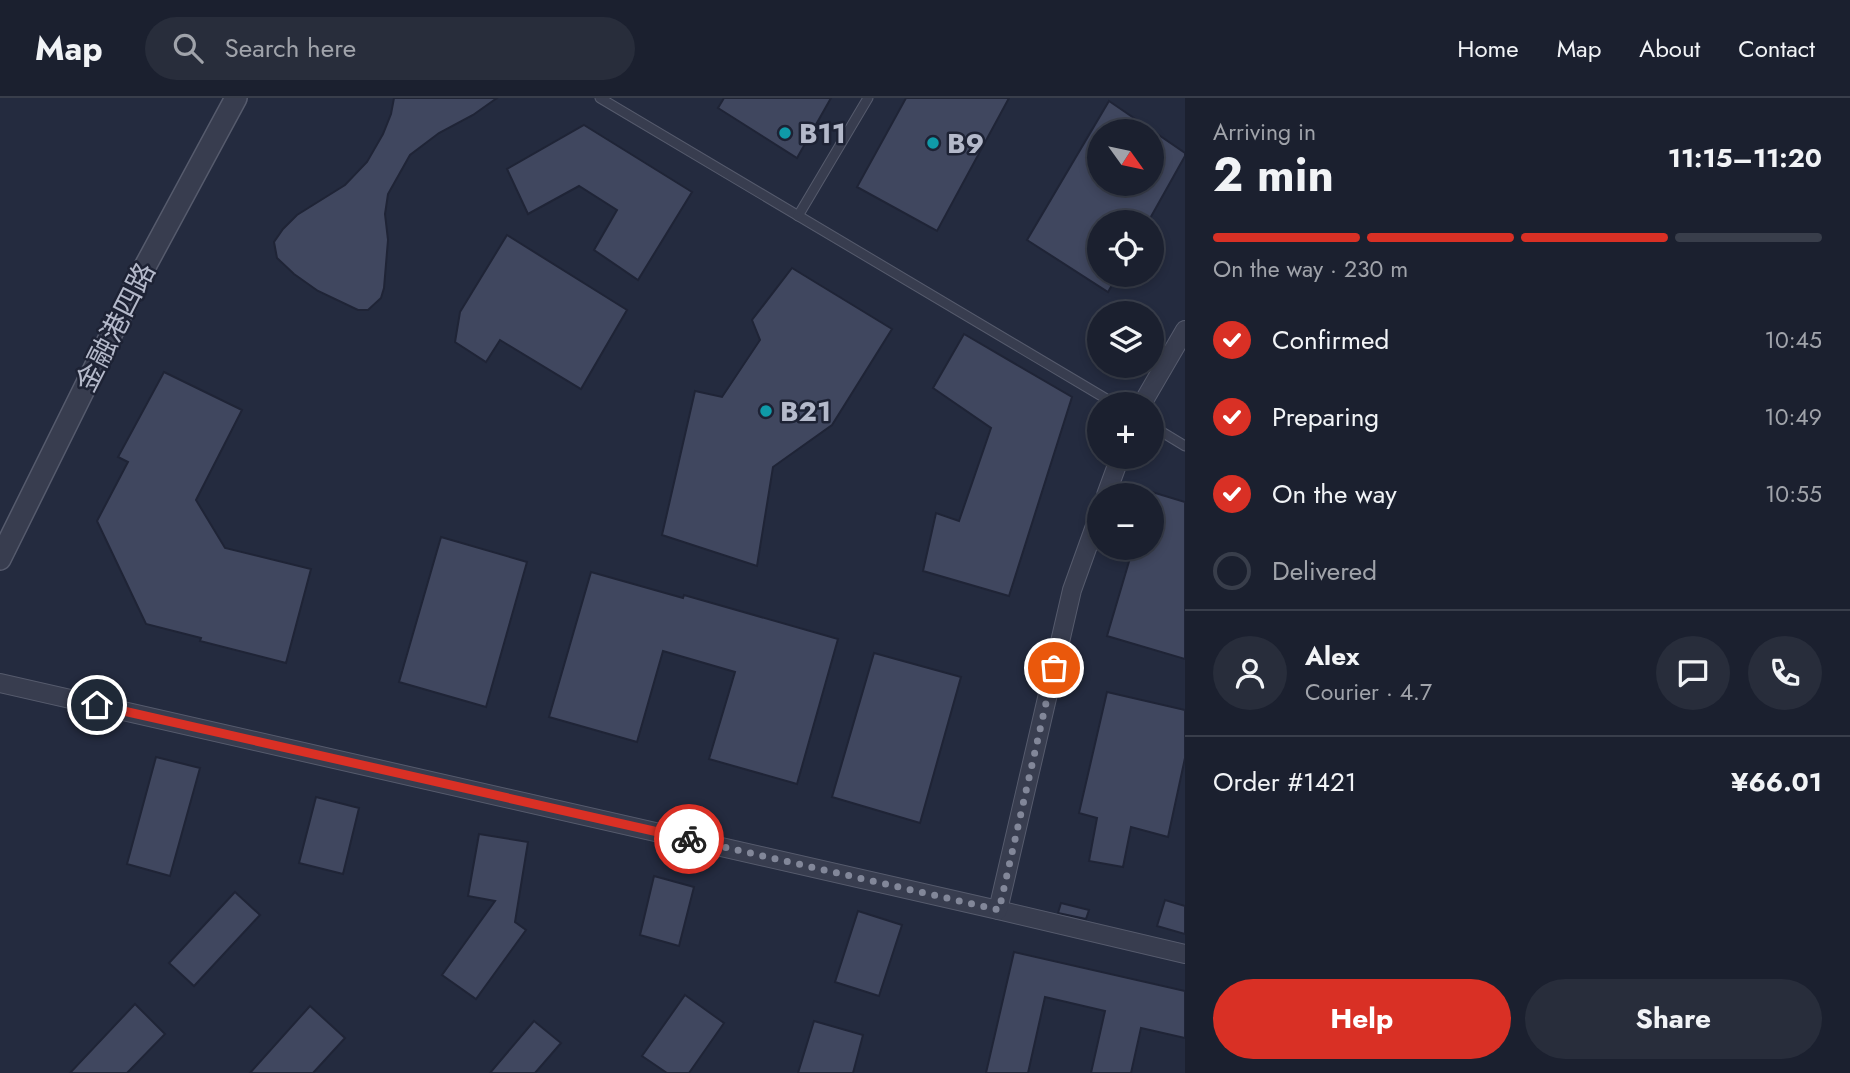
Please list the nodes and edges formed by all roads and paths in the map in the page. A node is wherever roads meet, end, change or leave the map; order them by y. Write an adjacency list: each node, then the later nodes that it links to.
1 (236, 98): 11 (street, 金融港四路)
2 (600, 98): 4 (lane)
3 (868, 98): 4 (lane)
4 (798, 216): 6 (lane)
5 (1185, 330): 7 (street)
6 (1095, 392)
7 (1149, 392)
8 (1164, 433): 9 (lane)
9 (1185, 446)
10 (1087, 548): 13 (street)
11 (0, 559)
12 (0, 683): 13 (street)
13 (999, 910): 14 (street)
14 (1185, 954)

